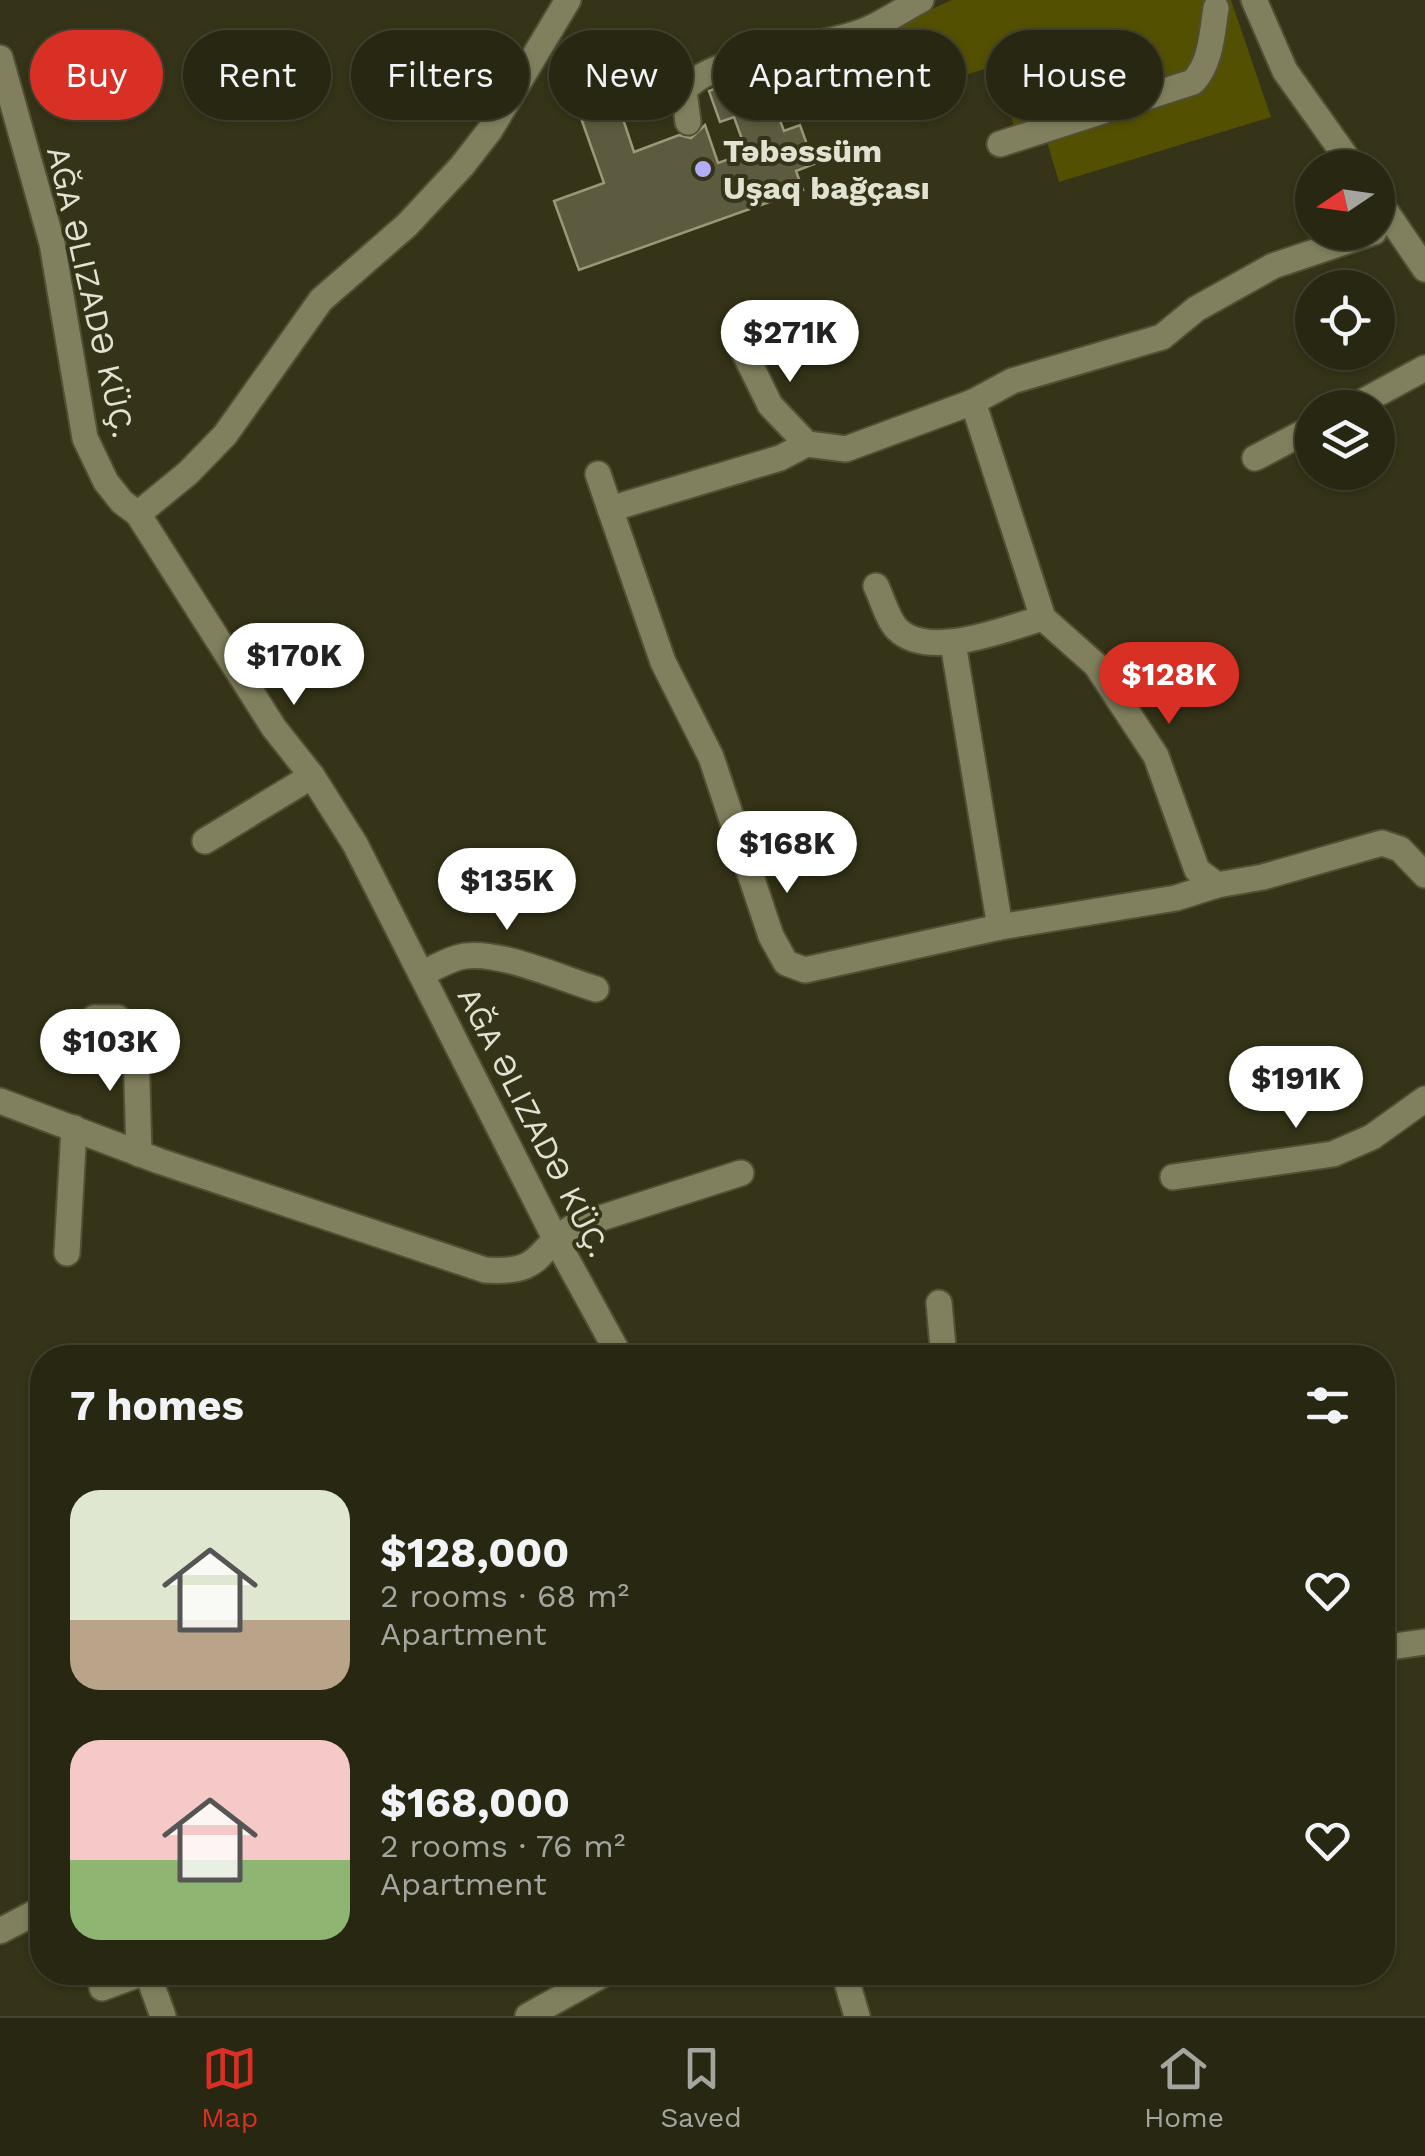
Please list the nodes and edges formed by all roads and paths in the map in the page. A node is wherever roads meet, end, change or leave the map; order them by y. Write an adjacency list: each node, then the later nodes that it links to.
1 (568, 0): 21 (street)
2 (921, 0): 6 (street)
3 (1254, 0): 8 (street)
4 (1220, 3): 7 (street)
5 (0, 58): 21 (street, AĞA ƏLIZADƏ KÜÇ.)
6 (688, 122)
7 (1000, 144)
8 (1341, 150)
9 (1395, 237): 11 (street)
10 (1311, 250): 15 (street)
11 (1425, 269)
12 (742, 348): 17 (street)
13 (1425, 368): 14 (street)
14 (1384, 390)
15 (973, 402): 17 (street); 23 (street)
16 (1295, 437): 18 (street)
17 (807, 444): 20 (street)
18 (1254, 458)
19 (598, 474): 20 (street)
20 (610, 510): 29 (street)
21 (138, 514): 25 (street, AĞA ƏLIZADƏ KÜÇ.)
22 (876, 586): 24 (street)
23 (1043, 618): 24 (street); 28 (street)
24 (953, 643): 29 (street)
25 (312, 776): 26 (street); 30 (street, AĞA ƏLIZADƏ KÜÇ.)
26 (206, 841)
27 (1425, 875): 28 (street)
28 (1217, 885): 29 (street)
29 (1000, 926)
30 (421, 974): 31 (street); 39 (street, AĞA ƏLIZADƏ KÜÇ.)
31 (596, 989)
32 (94, 1018): 36 (street)
33 (1425, 1099): 38 (street)
34 (0, 1100): 35 (street)
35 (74, 1128): 36 (street); 40 (street)
36 (140, 1154): 39 (street)
37 (741, 1173): 39 (street)
38 (1173, 1177)
39 (556, 1240): 42 (street, AĞA ƏLIZADƏ KÜÇ.)
40 (67, 1253)
41 (939, 1303): 43 (street)
42 (614, 1345)
43 (943, 1345)
44 (1425, 1642): 45 (street)
45 (1395, 1646)
46 (30, 1915): 47 (street)
47 (0, 1931)
48 (110, 1985): 52 (street)
49 (151, 1985): 53 (street)
50 (584, 1985): 54 (street)
51 (848, 1985): 55 (street)
52 (102, 1988)
53 (162, 2016)
54 (528, 2016)
55 (857, 2016)

